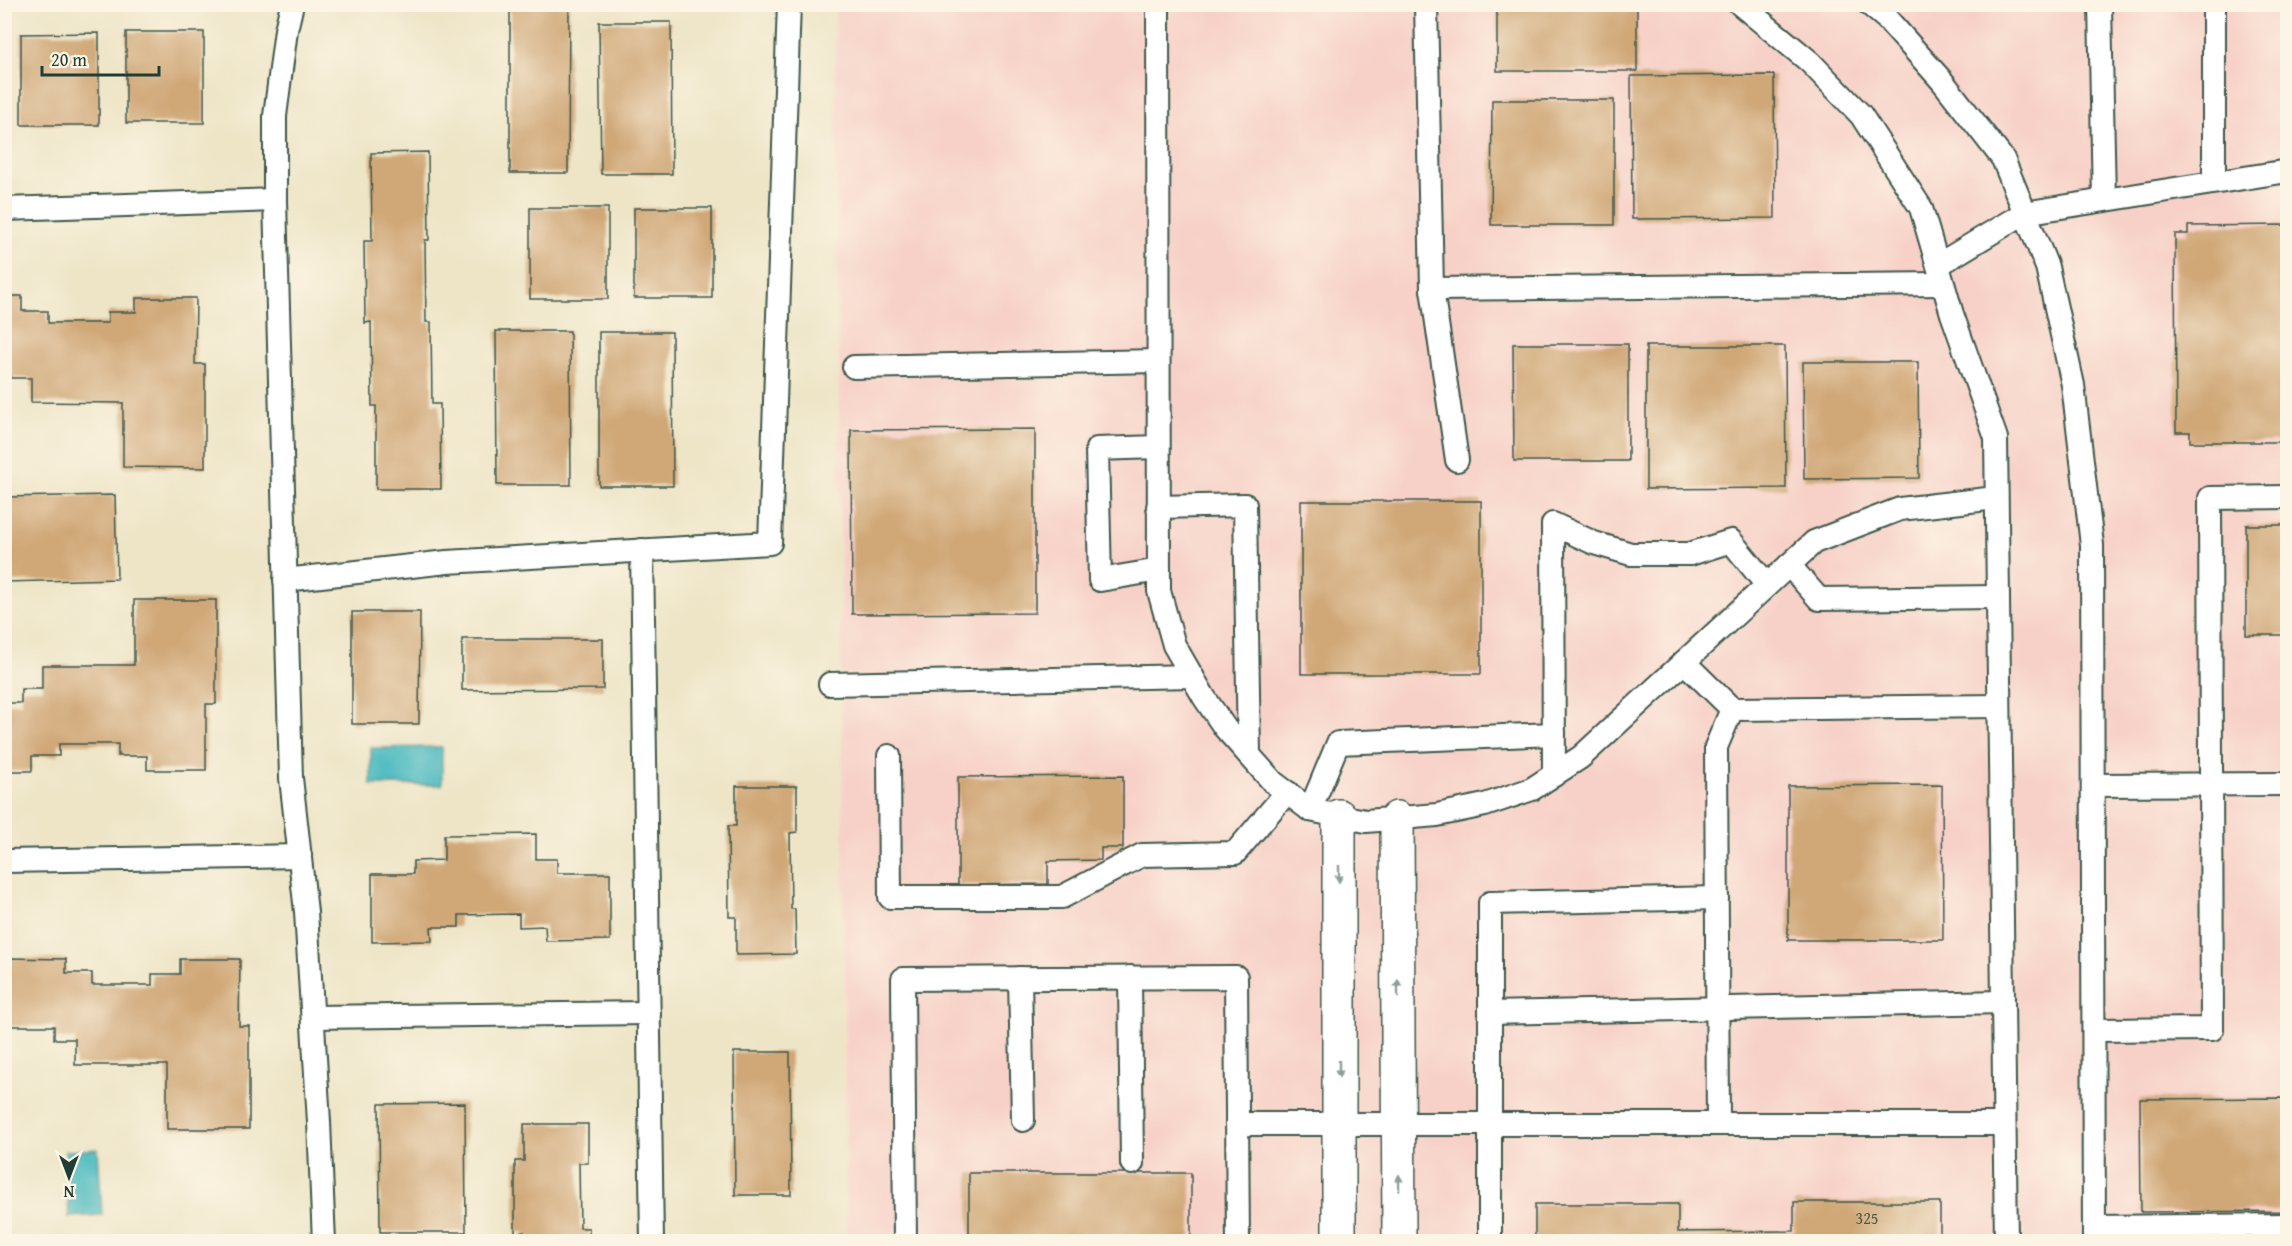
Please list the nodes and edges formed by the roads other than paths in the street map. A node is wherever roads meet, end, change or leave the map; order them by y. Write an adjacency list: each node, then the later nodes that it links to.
1 (292, 4): 11 (lane)
2 (789, 4): 24 (lane)
3 (1158, 4): 17 (lane)
4 (1426, 4): 16 (lane)
5 (1740, 4): 15 (lane)
6 (1869, 4): 14 (lane)
7 (2100, 4): 12 (lane)
8 (2214, 4): 10 (lane)
9 (2288, 171): 10 (lane)
10 (2214, 182): 12 (lane)
11 (275, 200): 13 (lane); 27 (lane)
12 (2104, 200): 14 (lane)
13 (4, 209)
14 (2024, 213): 15 (lane); 39 (lane)
15 (1940, 274): 16 (lane); 22 (lane)
16 (1432, 289): 20 (lane)
17 (1158, 361): 18 (lane); 19 (lane)
18 (854, 367)
19 (1158, 447): 23 (lane); 26 (lane)
20 (1457, 460)
21 (2288, 497): 40 (lane)
22 (1996, 498): 25 (lane); 29 (lane)
23 (1158, 507): 26 (lane); 36 (lane)
24 (642, 550): 27 (lane); 52 (lane)
25 (1789, 565): 28 (lane); 29 (lane)
26 (1159, 570): 31 (lane)
27 (285, 580): 45 (lane)
28 (1767, 585): 30 (lane); 35 (lane)
29 (1998, 597): 33 (lane)
30 (1684, 662): 34 (lane); 38 (lane)
31 (1192, 676): 32 (lane); 36 (lane)
32 (830, 684)
33 (1999, 706): 34 (lane); 50 (lane)
34 (1732, 709): 47 (lane)
35 (1554, 734): 38 (lane); 43 (lane)
36 (1249, 755): 42 (lane)
37 (889, 756): 42 (lane)
38 (1554, 775): 44 (lane)
39 (2093, 784): 40 (lane); 55 (lane)
40 (2212, 784): 41 (lane); 55 (lane)
41 (2288, 784)
42 (1287, 792): 43 (lane)
43 (1324, 813): 44 (lane); 58 (street, one-way to 58)
44 (1397, 818): 59 (street, one-way to 44)
45 (300, 856): 46 (lane); 54 (lane)
46 (4, 861)
47 (1717, 898): 51 (lane); 53 (lane)
48 (1020, 978): 49 (lane); 56 (lane); 68 (lane)
49 (1130, 978): 57 (lane); 63 (lane)
50 (2003, 1002): 51 (lane); 62 (lane)
51 (1718, 1009): 53 (lane); 61 (lane)
52 (649, 1013): 54 (lane); 67 (lane)
53 (1491, 1013): 60 (lane)
54 (313, 1017): 66 (lane)
55 (2094, 1030): 65 (lane)
56 (1023, 1120)
57 (1237, 1124): 58 (lane); 69 (lane)
58 (1339, 1124): 59 (lane); 70 (street)
59 (1398, 1124): 60 (lane); 71 (street, one-way to 59)
60 (1491, 1124): 61 (lane); 72 (lane)
61 (1718, 1124): 62 (lane)
62 (2004, 1124): 73 (lane)
63 (1132, 1163)
64 (2288, 1225): 65 (lane)
65 (2094, 1234)
66 (324, 1242)
67 (652, 1242)
68 (905, 1242)
69 (1238, 1242)
70 (1340, 1242)
71 (1399, 1242)
72 (1490, 1242)
73 (2006, 1242)

